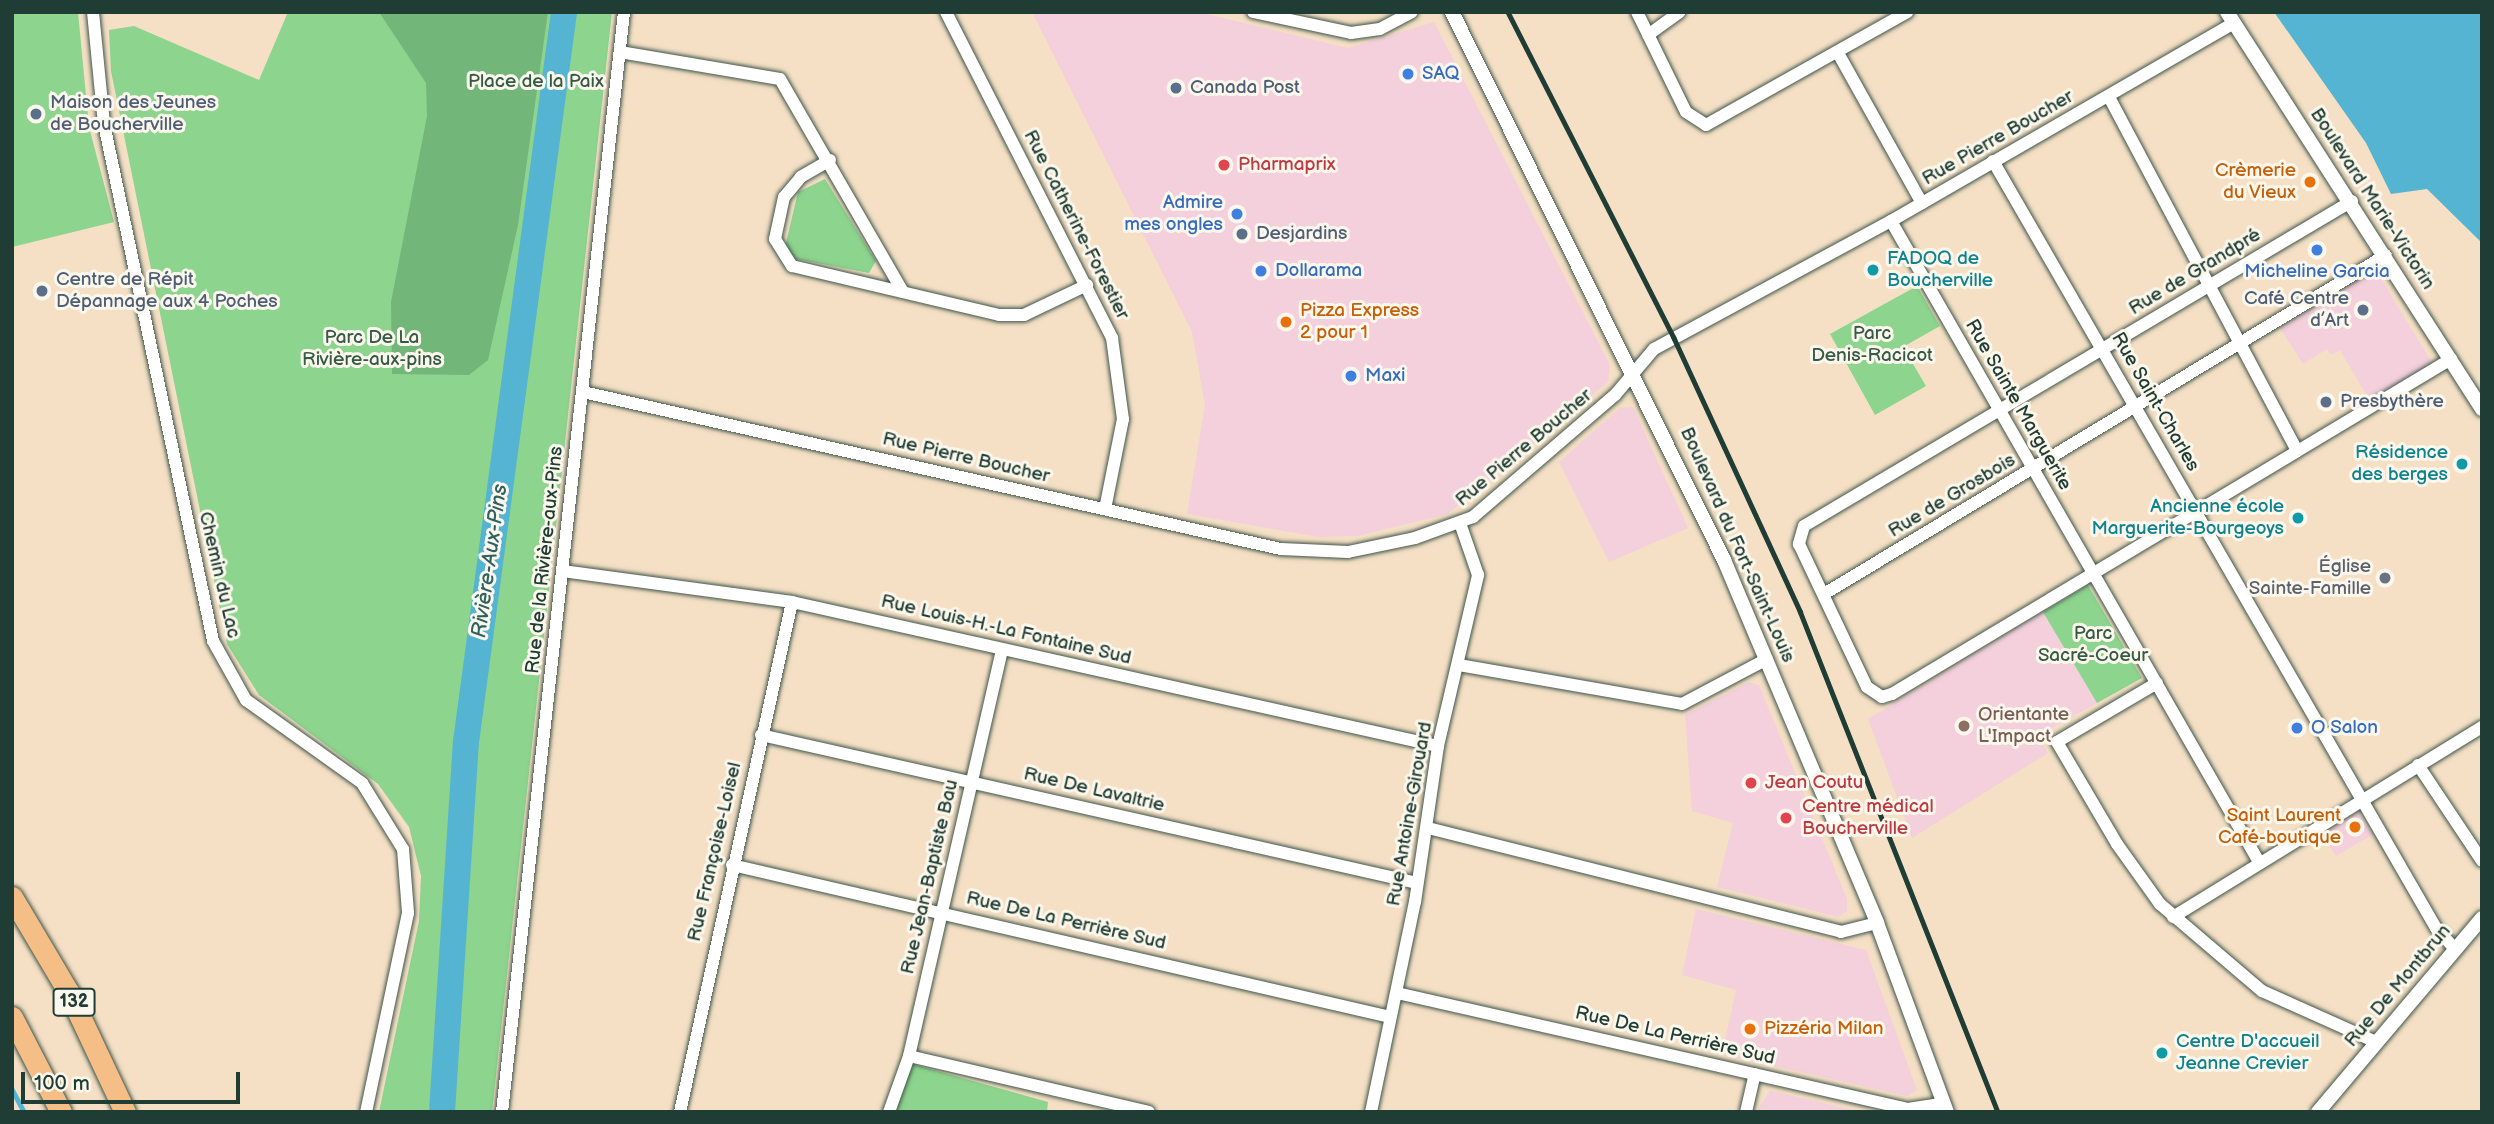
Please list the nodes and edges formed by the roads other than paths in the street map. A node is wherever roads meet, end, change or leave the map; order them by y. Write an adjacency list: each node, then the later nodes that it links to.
1 (93, 12): 71 (street, Chemin du Lac)
2 (624, 12): 12 (street, Rue de la Rivière-aux-Pins)
3 (946, 12): 21 (street, Rue Catherine-Forestier)
4 (1253, 12): 5 (street)
5 (1412, 12)
6 (1452, 12): 27 (street, Boulevard du Fort-Saint-Louis)
7 (1637, 12): 11 (street)
8 (1680, 12): 11 (street)
9 (1907, 12): 13 (street)
10 (2230, 18): 14 (street, Rue Pierre Boucher); 17 (street, Boulevard Marie-Victorin)
11 (1648, 35): 13 (street)
12 (620, 52): 15 (street); 28 (street, Rue de la Rivière-aux-Pins)
13 (1838, 52): 18 (street)
14 (2109, 97): 16 (street, Rue Pierre Boucher); 22 (street)
15 (830, 160): 23 (street); 23 (street)
16 (1993, 161): 18 (street, Rue Pierre Boucher); 25 (street, Rue Saint-Charles)
17 (2352, 201): 20 (street, Boulevard Marie-Victorin); 22 (street, Rue de Grandpré)
18 (1922, 203): 19 (street, Rue Pierre Boucher)
19 (1891, 221): 27 (street, Rue Pierre Boucher); 31 (street, Rue Sainte Marguerite)
20 (2386, 255): 24 (street, Rue de Grosbois); 26 (street, Boulevard Marie-Victorin)
21 (1087, 285): 23 (street); 34 (street, Rue Catherine-Forestier)
22 (2210, 285): 24 (street); 25 (street, Rue de Grandpré)
23 (903, 292)
24 (2240, 342): 29 (street, Rue de Grosbois); 32 (street)
25 (2103, 349): 29 (street, Rue Saint-Charles); 31 (street, Rue de Grandpré)
26 (2451, 359): 30 (street, Boulevard Marie-Victorin); 32 (street)
27 (1635, 372): 36 (street, Rue Pierre Boucher); 42 (street, Boulevard du Fort-Saint-Louis)
28 (583, 392): 34 (street, Rue Pierre Boucher); 37 (street, Rue de la Rivière-aux-Pins)
29 (2136, 407): 33 (street, Rue de Grosbois); 35 (street, Rue Saint-Charles)
30 (2482, 409)
31 (2001, 411): 33 (street, Rue Sainte Marguerite); 39 (street, Rue de Grandpré)
32 (2297, 451): 35 (street)
33 (2033, 468): 38 (street, Rue Sainte Marguerite); 39 (street, Rue de Grosbois)
34 (1105, 509): 36 (street, Rue Pierre Boucher)
35 (2196, 511): 38 (street); 50 (street, Rue Saint-Charles)
36 (1461, 526): 43 (street, Rue Antoine-Girouard)
37 (563, 571): 40 (street, Rue Louis-H.-La Fontaine Sud); 72 (street, Rue de la Rivière-aux-Pins)
38 (2092, 572): 39 (street); 44 (street, Rue Sainte Marguerite)
39 (1824, 594)
40 (792, 602): 41 (street, Rue Louis-H.-La Fontaine Sud); 46 (street, Rue Françoise-Loisel)
41 (1002, 649): 47 (street, Rue Louis-H.-La Fontaine Sud); 49 (street, Rue Jean-Baptiste Bau)
42 (1768, 659): 43 (street); 60 (street, Boulevard du Fort-Saint-Louis)
43 (1459, 665): 47 (street, Rue Antoine-Girouard)
44 (2157, 683): 53 (street, Rue Sainte Marguerite); 58 (street)
45 (2482, 727): 48 (street)
46 (761, 735): 49 (street, Rue De Lavaltrie); 54 (street, Rue Françoise-Loisel)
47 (1438, 746): 51 (street, Rue Antoine-Girouard)
48 (2418, 765): 50 (street); 52 (street)
49 (971, 782): 55 (street, Rue De Lavaltrie); 57 (street, Rue Jean-Baptiste Bau)
50 (2362, 800): 53 (street); 61 (street, Rue Saint-Charles)
51 (1428, 828): 55 (street, Rue Antoine-Girouard); 60 (street)
52 (2482, 860)
53 (2259, 862): 58 (street)
54 (732, 865): 57 (street, Rue De La Perrière Sud); 73 (street, Rue Françoise-Loisel)
55 (1417, 883): 62 (street, Rue Antoine-Girouard)
56 (12, 897): 70 (highway, 132)
57 (943, 912): 64 (street, Rue De La Perrière Sud); 66 (street, Rue Jean-Baptiste Bau)
58 (2173, 917): 65 (street)
59 (2482, 918): 61 (street, Rue De Montbrun)
60 (1877, 923): 68 (street, Boulevard du Fort-Saint-Louis)
61 (2455, 949): 65 (street, Rue De Montbrun)
62 (1397, 993): 64 (street, Rue Antoine-Girouard); 67 (street, Rue De La Perrière Sud)
63 (12, 1017): 69 (highway)
64 (1390, 1017): 76 (street, Rue Antoine-Girouard)
65 (2376, 1042): 78 (street, Rue De Montbrun)
66 (909, 1056): 74 (street, Rue Jean-Baptiste Bau); 75 (street)
67 (1755, 1074): 68 (street, Rue De La Perrière Sud); 77 (street)
68 (1945, 1107)
69 (61, 1112)
70 (125, 1112)
71 (366, 1112)
72 (502, 1112)
73 (680, 1112)
74 (890, 1112)
75 (1149, 1112)
76 (1371, 1112)
77 (1746, 1112)
78 (2318, 1112)

